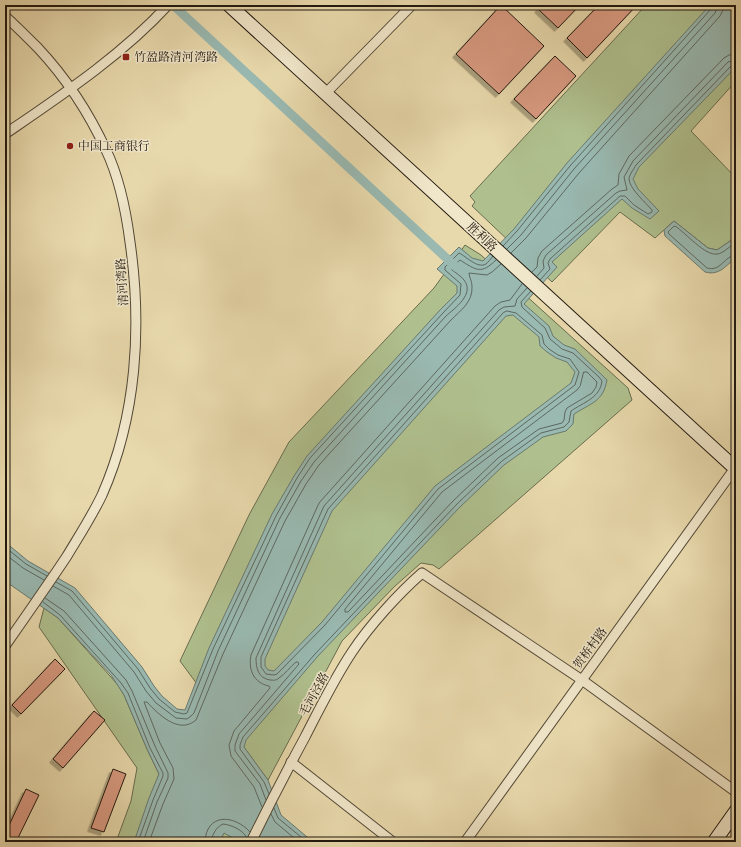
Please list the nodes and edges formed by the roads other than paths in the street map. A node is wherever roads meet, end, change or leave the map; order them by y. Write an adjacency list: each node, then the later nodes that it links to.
1 (168, 5): 5 (street)
2 (228, 5): 6 (main road, 胜利路)
3 (412, 5): 6 (street)
4 (5, 16): 5 (street, 清河湾路)
5 (71, 88): 7 (street); 9 (street, 清河湾路)
6 (326, 93): 8 (main road, 胜利路)
7 (5, 134)
8 (735, 469): 10 (street, 贺桥村路)
9 (5, 646)
10 (582, 680): 11 (street, 毛河泾路); 12 (street); 16 (street, 贺桥村路)
11 (291, 762): 14 (street, 毛河泾路); 15 (street)
12 (736, 792)
13 (736, 811): 17 (main road)
14 (251, 842)
15 (393, 842)
16 (465, 842)
17 (714, 842)

